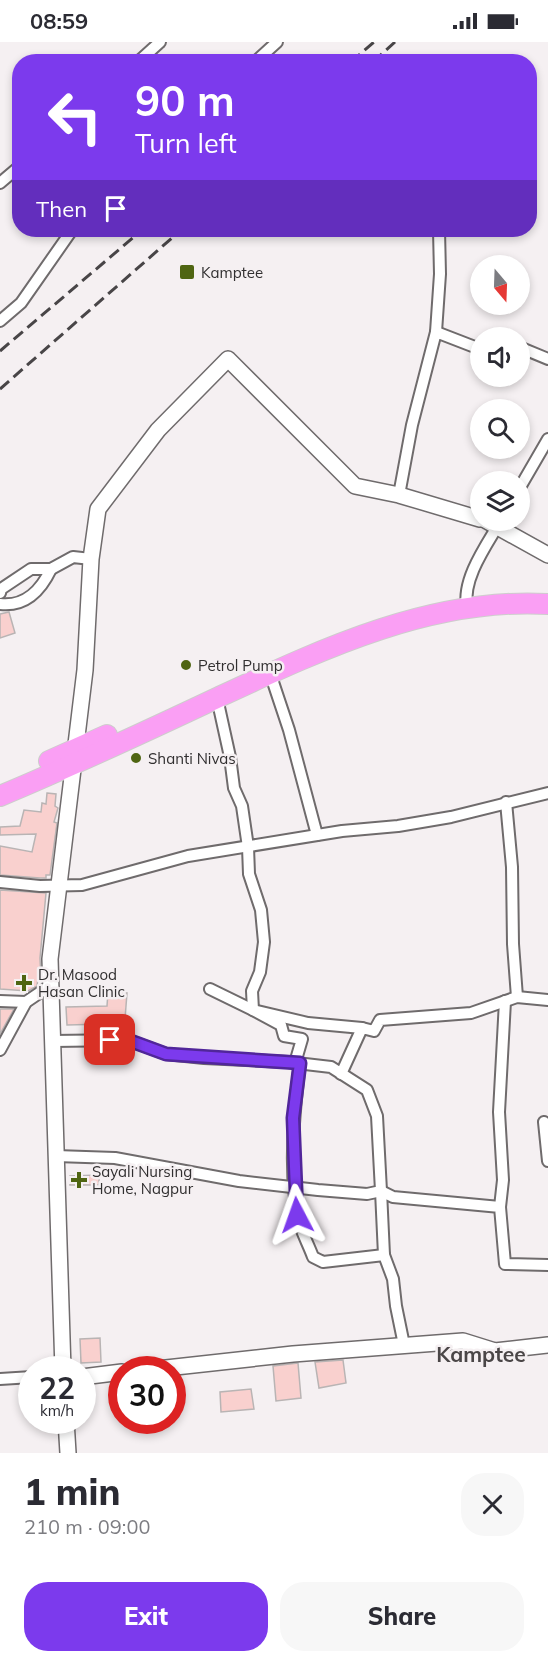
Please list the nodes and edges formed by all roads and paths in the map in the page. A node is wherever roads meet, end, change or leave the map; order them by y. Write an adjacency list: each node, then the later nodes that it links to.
1 (160, 42): 3 (street)
2 (277, 42): 4 (street)
3 (147, 54)
4 (264, 54)
5 (12, 173): 6 (street)
6 (0, 183)
7 (67, 237): 9 (street)
8 (440, 237): 10 (street)
9 (0, 321)
10 (436, 332): 11 (street); 16 (street)
11 (470, 345)
12 (530, 352): 13 (street)
13 (548, 359)
14 (548, 439): 15 (street)
15 (529, 471)
16 (399, 495): 17 (street); 21 (street)
17 (470, 516)
18 (491, 531): 25 (street)
19 (508, 531): 20 (street)
20 (548, 555)
21 (91, 559): 22 (street); 30 (street)
22 (51, 569): 23 (street); 26 (street)
23 (0, 593)
24 (548, 594): 25 (highway)
25 (466, 603): 27 (highway); 28 (highway); 29 (highway)
26 (0, 604)
27 (548, 604)
28 (270, 673): 29 (highway); 35 (street)
29 (225, 690): 30 (highway); 36 (street)
30 (74, 758): 31 (highway); 33 (highway); 38 (street)
31 (0, 783)
32 (548, 793): 34 (street)
33 (0, 796)
34 (506, 802): 35 (street); 41 (street)
35 (317, 835): 36 (street)
36 (248, 847): 38 (street); 46 (street)
37 (0, 882): 38 (street)
38 (59, 886): 39 (street)
39 (51, 986): 45 (street); 48 (street)
40 (210, 989): 46 (street)
41 (517, 997): 42 (street); 44 (street)
42 (548, 1000)
43 (0, 1001): 45 (street)
44 (505, 1001): 47 (street); 57 (street)
45 (26, 1002): 49 (street)
46 (253, 1010): 47 (street); 50 (street)
47 (362, 1028): 51 (street)
48 (52, 1041): 50 (street); 53 (street)
49 (0, 1050)
50 (297, 1063): 51 (street); 55 (street)
51 (341, 1074): 56 (street)
52 (544, 1122): 54 (street)
53 (56, 1156): 55 (street); 62 (street)
54 (548, 1161)
55 (295, 1187): 56 (street); 58 (street)
56 (381, 1191): 57 (street); 58 (street)
57 (500, 1207): 59 (street)
58 (384, 1255): 60 (street)
59 (548, 1264)
60 (404, 1345): 61 (street); 63 (street)
61 (548, 1345)
62 (63, 1356)
63 (186, 1366)
64 (18, 1378): 65 (street)
65 (0, 1379)
66 (67, 1434): 67 (street)
67 (68, 1453)

